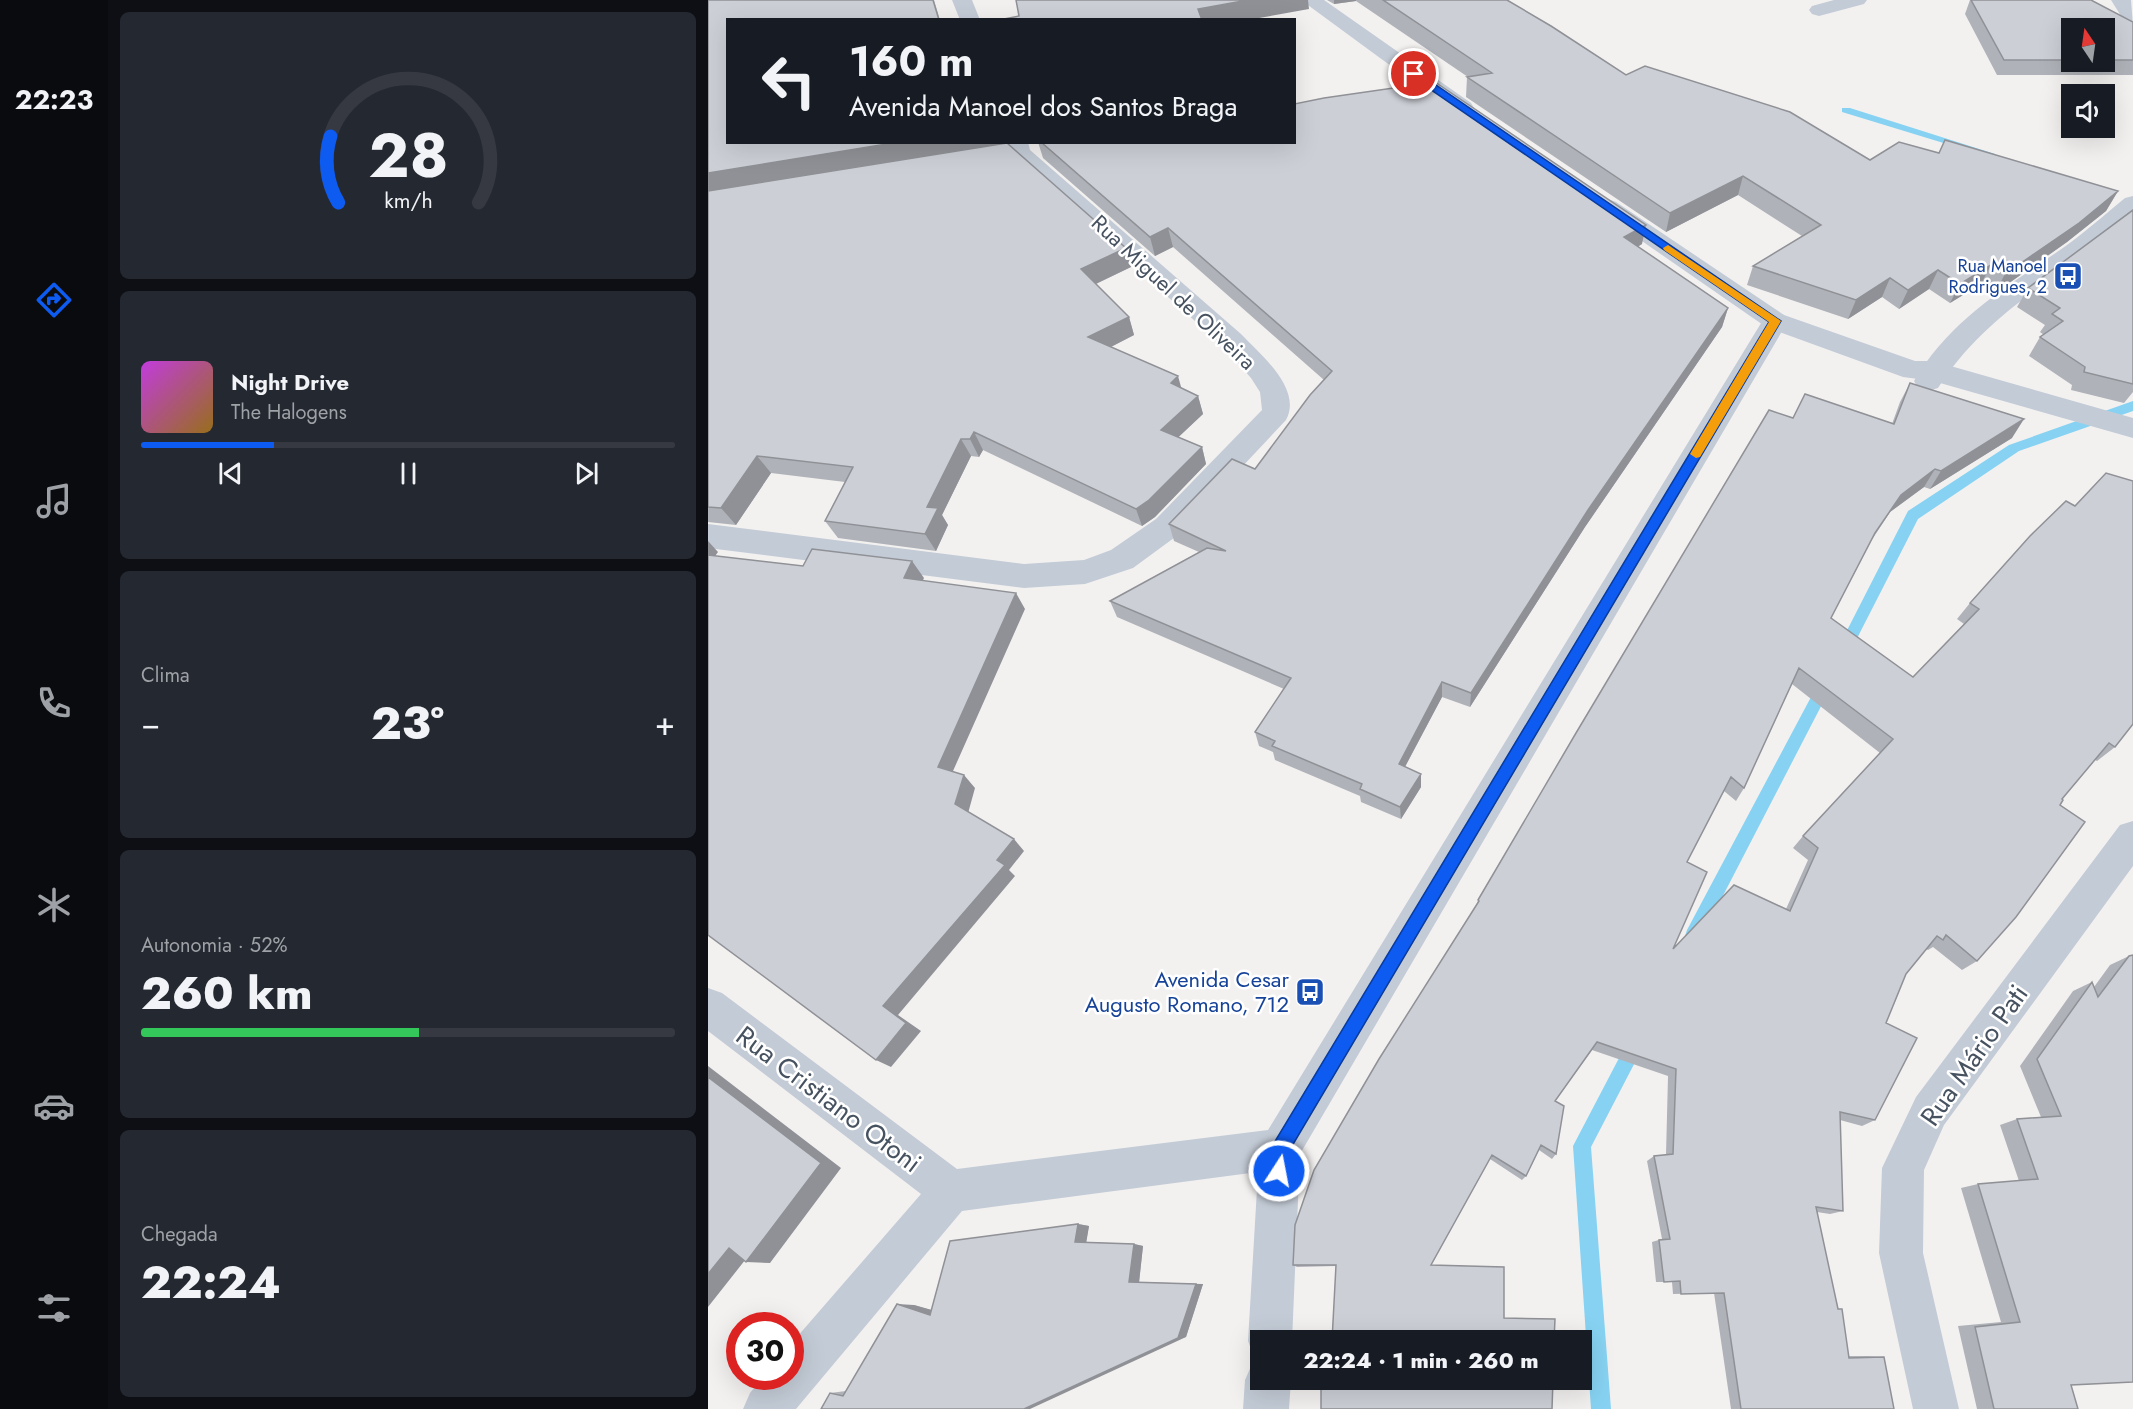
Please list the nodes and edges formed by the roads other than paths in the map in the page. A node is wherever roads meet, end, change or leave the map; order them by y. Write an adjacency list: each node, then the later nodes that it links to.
1 (962, 0): 6 (street)
2 (1311, 0): 8 (street)
3 (1857, 0): 5 (street)
4 (2121, 0): 7 (street)
5 (1819, 10)
6 (969, 18)
7 (2133, 20)
8 (1480, 120)
9 (1053, 148): 10 (street)
10 (1011, 151): 18 (street, Rua Miguel de Oliveira)
11 (1588, 194): 13 (street)
12 (2133, 203): 14 (street)
13 (1775, 321): 14 (street); 21 (street)
14 (1925, 374): 15 (street)
15 (2032, 406): 16 (street); 17 (street)
16 (2133, 428)
17 (2133, 448)
18 (708, 536)
19 (2133, 837): 27 (street, Rua Mário Pati)
20 (708, 1007): 22 (street, Rua Cristiano Otoni)
21 (1280, 1149): 22 (street); 23 (street)
22 (951, 1191): 25 (street)
23 (1271, 1330)
24 (1267, 1390): 26 (street)
25 (766, 1409)
26 (1266, 1409)
27 (1936, 1409)

